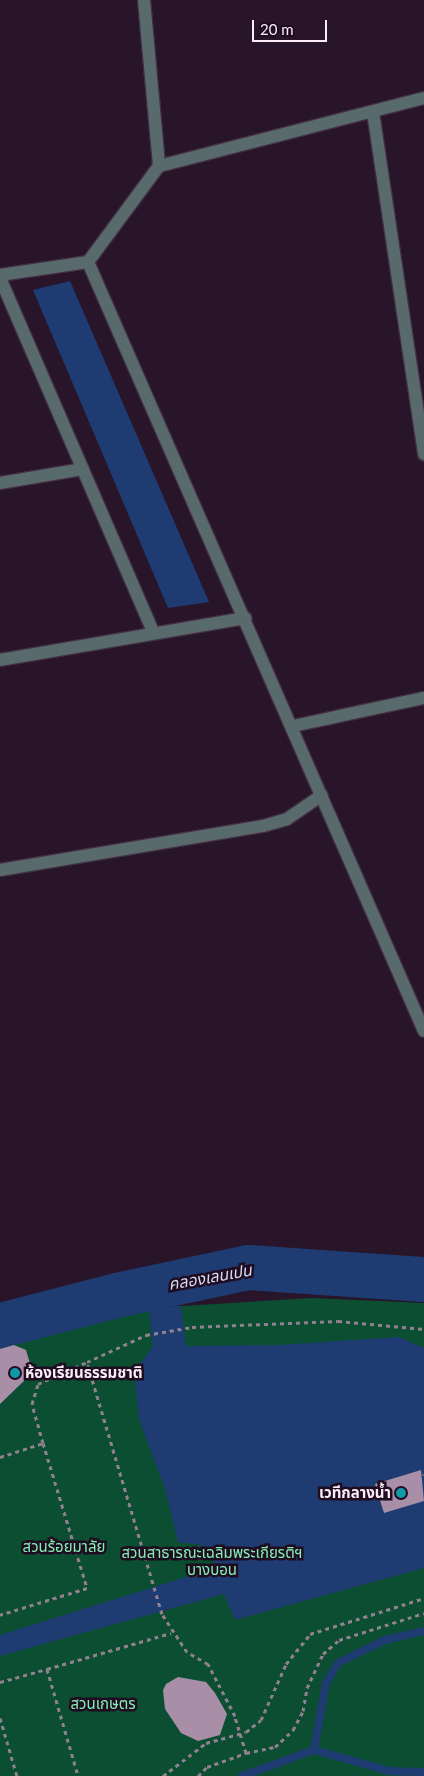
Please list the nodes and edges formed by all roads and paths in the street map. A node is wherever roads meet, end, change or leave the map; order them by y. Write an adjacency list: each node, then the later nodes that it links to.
1 (144, 0): 4 (street)
2 (424, 98): 3 (street)
3 (373, 112): 4 (street); 7 (street)
4 (159, 166): 5 (street)
5 (88, 262): 6 (street); 10 (street)
6 (0, 276): 8 (street)
7 (424, 454)
8 (83, 469): 9 (street); 11 (street)
9 (0, 483)
10 (245, 618): 11 (street); 14 (street)
11 (154, 632): 12 (street)
12 (0, 660)
13 (424, 698): 14 (street)
14 (293, 726): 15 (street)
15 (322, 794): 16 (street); 17 (street)
16 (0, 870)
17 (424, 1031)
18 (424, 1329): 19 (path)
19 (87, 1362): 20 (path); 25 (path)
20 (43, 1443): 21 (path); 24 (path)
21 (0, 1457)
22 (424, 1598): 29 (path)
23 (424, 1613): 30 (path)
24 (0, 1615)
25 (171, 1633): 26 (path); 29 (path)
26 (47, 1669): 27 (path); 32 (path)
27 (0, 1682)
28 (0, 1718): 31 (path)
29 (240, 1734): 30 (path); 33 (path)
30 (246, 1753): 34 (path)
31 (16, 1776)
32 (78, 1776)
33 (162, 1776)
34 (198, 1776)

